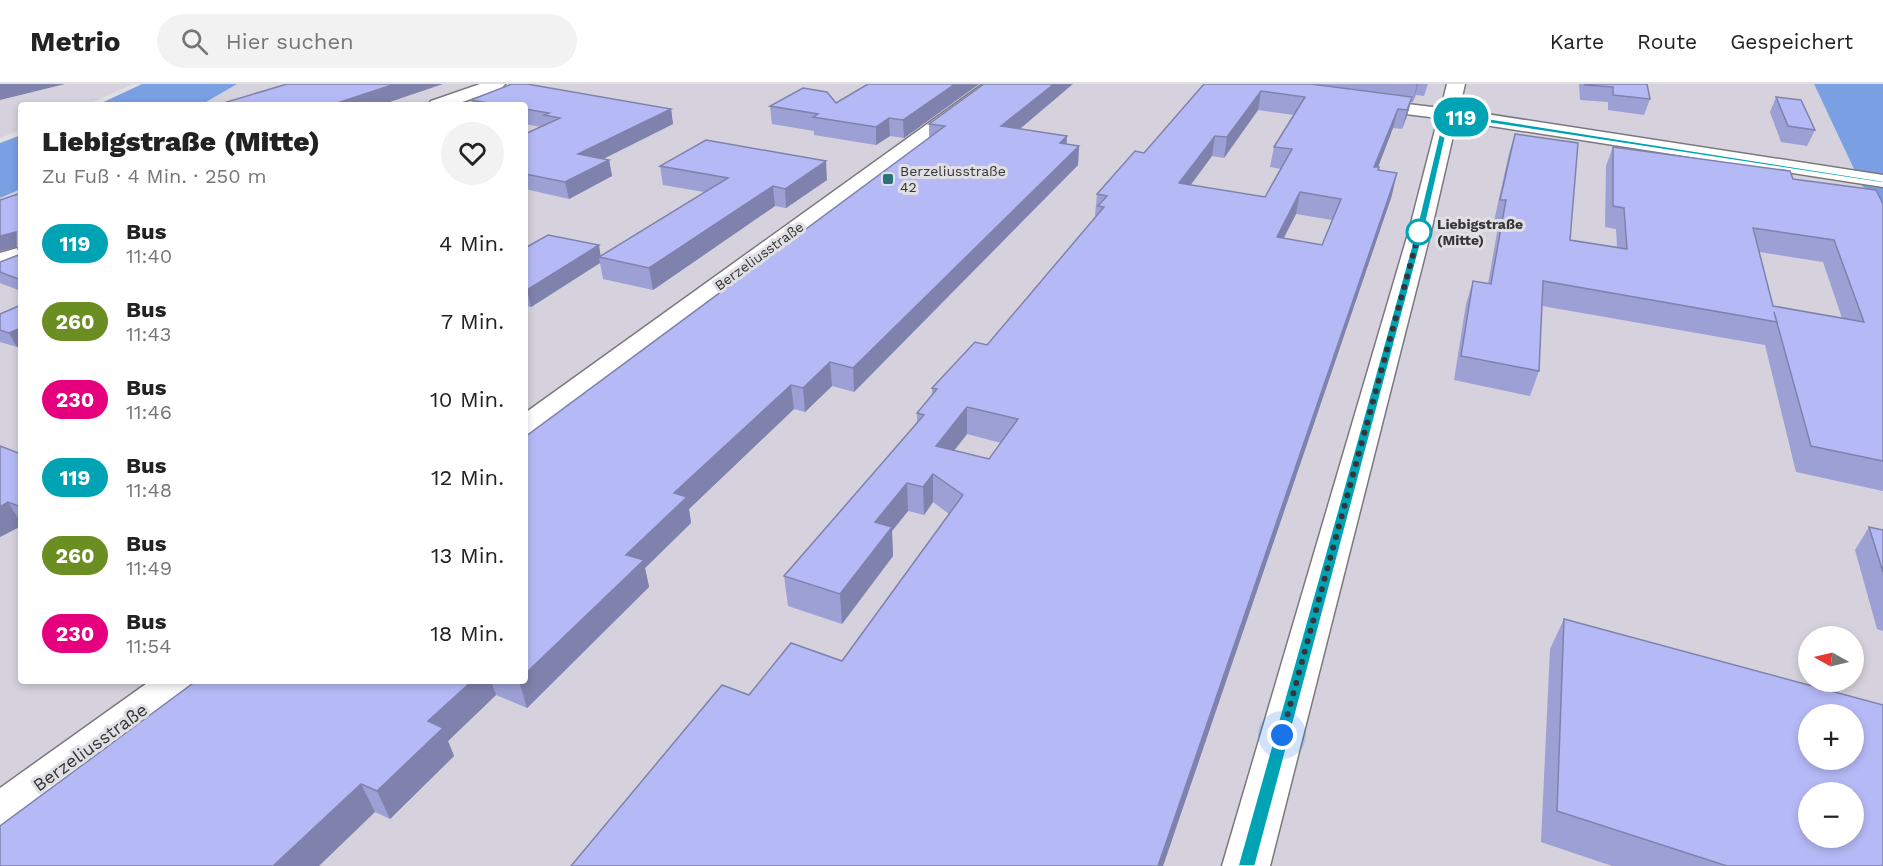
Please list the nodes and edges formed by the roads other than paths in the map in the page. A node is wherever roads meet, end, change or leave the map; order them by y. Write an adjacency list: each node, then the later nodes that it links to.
1 (496, 84): 5 (street)
2 (994, 84): 9 (street, Berzeliusstraße)
3 (1348, 99): 4 (street)
4 (1451, 99): 6 (street); 12 (street)
5 (445, 102)
6 (1883, 181)
7 (18, 255): 8 (street)
8 (0, 261)
9 (528, 426)
10 (176, 684): 11 (street, Berzeliusstraße)
11 (0, 813)
12 (1246, 866)

